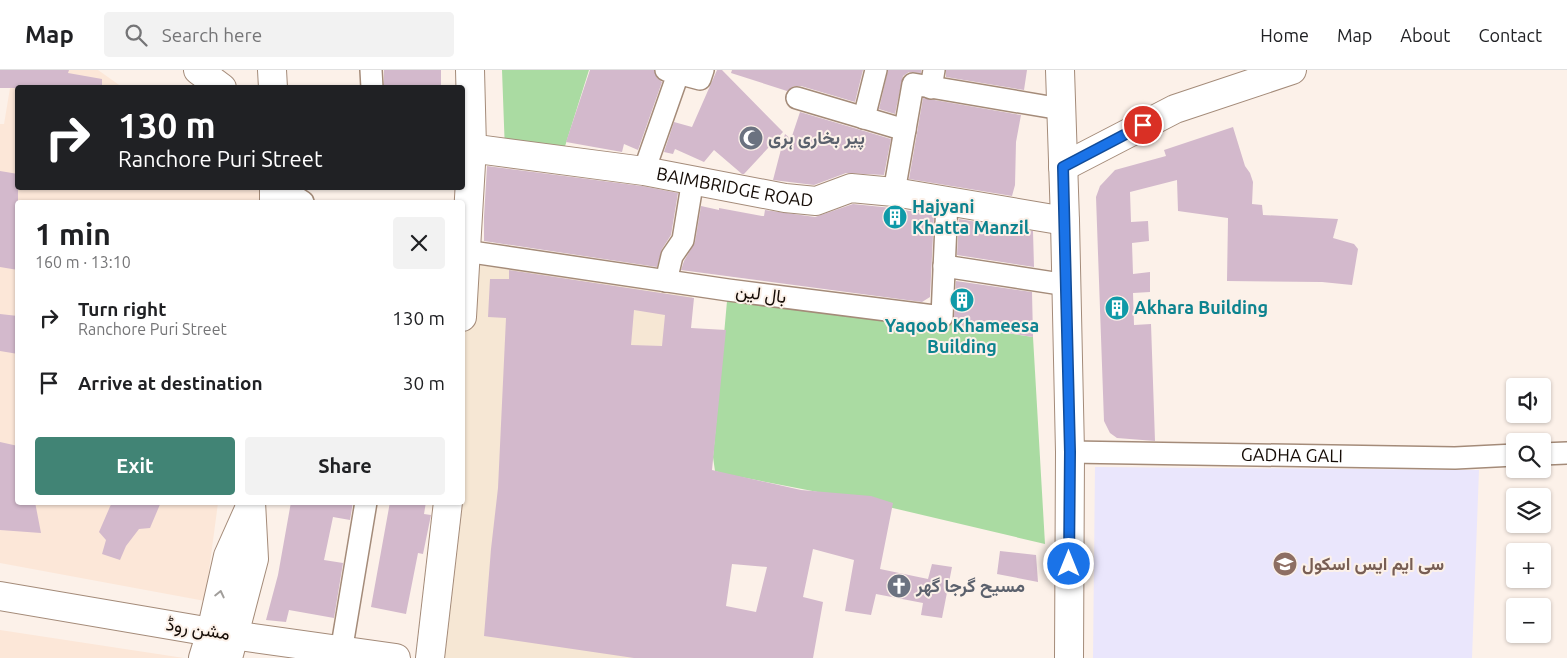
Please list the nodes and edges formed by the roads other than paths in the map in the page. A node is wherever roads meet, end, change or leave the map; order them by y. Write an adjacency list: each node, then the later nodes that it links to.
1 (198, 70): 11 (street)
2 (272, 70): 12 (street)
3 (371, 70): 13 (street)
4 (470, 70): 18 (street)
5 (703, 70): 9 (street)
6 (876, 70): 16 (street)
7 (1060, 70): 15 (street)
8 (1292, 70): 19 (street)
9 (672, 72): 20 (street)
10 (933, 79): 15 (street); 17 (street)
11 (218, 85)
12 (273, 85)
13 (372, 85)
14 (797, 98): 16 (street)
15 (1061, 109): 19 (street)
16 (864, 118): 17 (street)
17 (905, 130): 23 (street)
18 (467, 147): 20 (street, BAIMBRIDGE ROAD); 27 (street)
19 (1063, 167): 26 (street)
20 (644, 171): 21 (street, BAIMBRIDGE ROAD)
21 (692, 179): 23 (street, BAIMBRIDGE ROAD); 30 (street)
22 (285, 190): 24 (street)
23 (894, 192): 25 (street, BAIMBRIDGE ROAD)
24 (300, 200)
25 (948, 201): 26 (street, BAIMBRIDGE ROAD); 28 (street, بال لین)
26 (1065, 221): 31 (street)
27 (465, 227)
28 (944, 266): 30 (street, بال لین); 31 (street)
29 (465, 267): 30 (street, بال لین)
30 (666, 281)
31 (1067, 286): 32 (street)
32 (1070, 452): 35 (street, GADHA GALI); 45 (street)
33 (1567, 453): 34 (street)
34 (1551, 454)
35 (1506, 455)
36 (250, 505): 40 (street)
37 (366, 505): 41 (street)
38 (448, 505): 44 (street)
39 (0, 596): 40 (street, مشن روڈ)
40 (225, 641): 41 (street, مشن روڈ); 42 (street)
41 (341, 654): 43 (street, مشن روڈ)
42 (203, 658)
43 (396, 658)
44 (430, 658)
45 (1069, 658)

